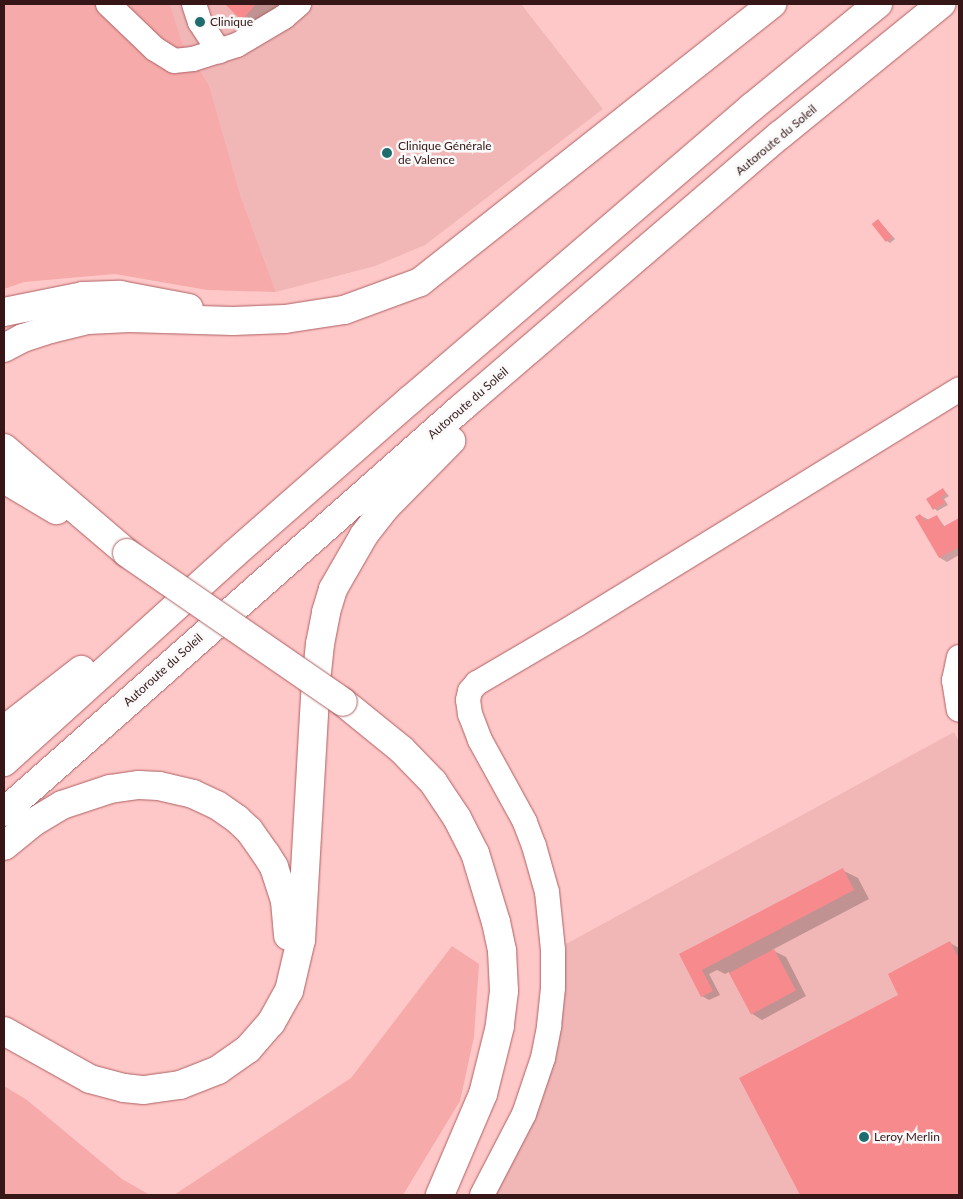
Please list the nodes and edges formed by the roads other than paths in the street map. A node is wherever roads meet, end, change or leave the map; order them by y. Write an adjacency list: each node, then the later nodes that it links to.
1 (108, 4): 7 (street)
2 (194, 4): 7 (street)
3 (299, 4): 7 (street)
4 (772, 4): 10 (main road)
5 (878, 4): 16 (main road)
6 (941, 4): 8 (main road, Autoroute du Soleil)
7 (219, 51)
8 (657, 241): 21 (main road, Autoroute du Soleil); 24 (main road)
9 (4, 312): 10 (main road)
10 (233, 322): 11 (main road)
11 (4, 348)
12 (959, 389): 28 (street)
13 (4, 448): 15 (main road)
14 (4, 479): 15 (main road)
15 (127, 553): 25 (main road, bridge)
16 (222, 564): 19 (main road); 20 (main road)
17 (959, 657): 18 (street)
18 (959, 710)
19 (4, 730)
20 (4, 762)
21 (4, 812)
22 (4, 846): 23 (main road)
23 (4, 1018)
24 (4, 1031)
25 (459, 1147): 26 (main road); 27 (main road)
26 (425, 1195)
27 (440, 1195)
28 (482, 1195)

